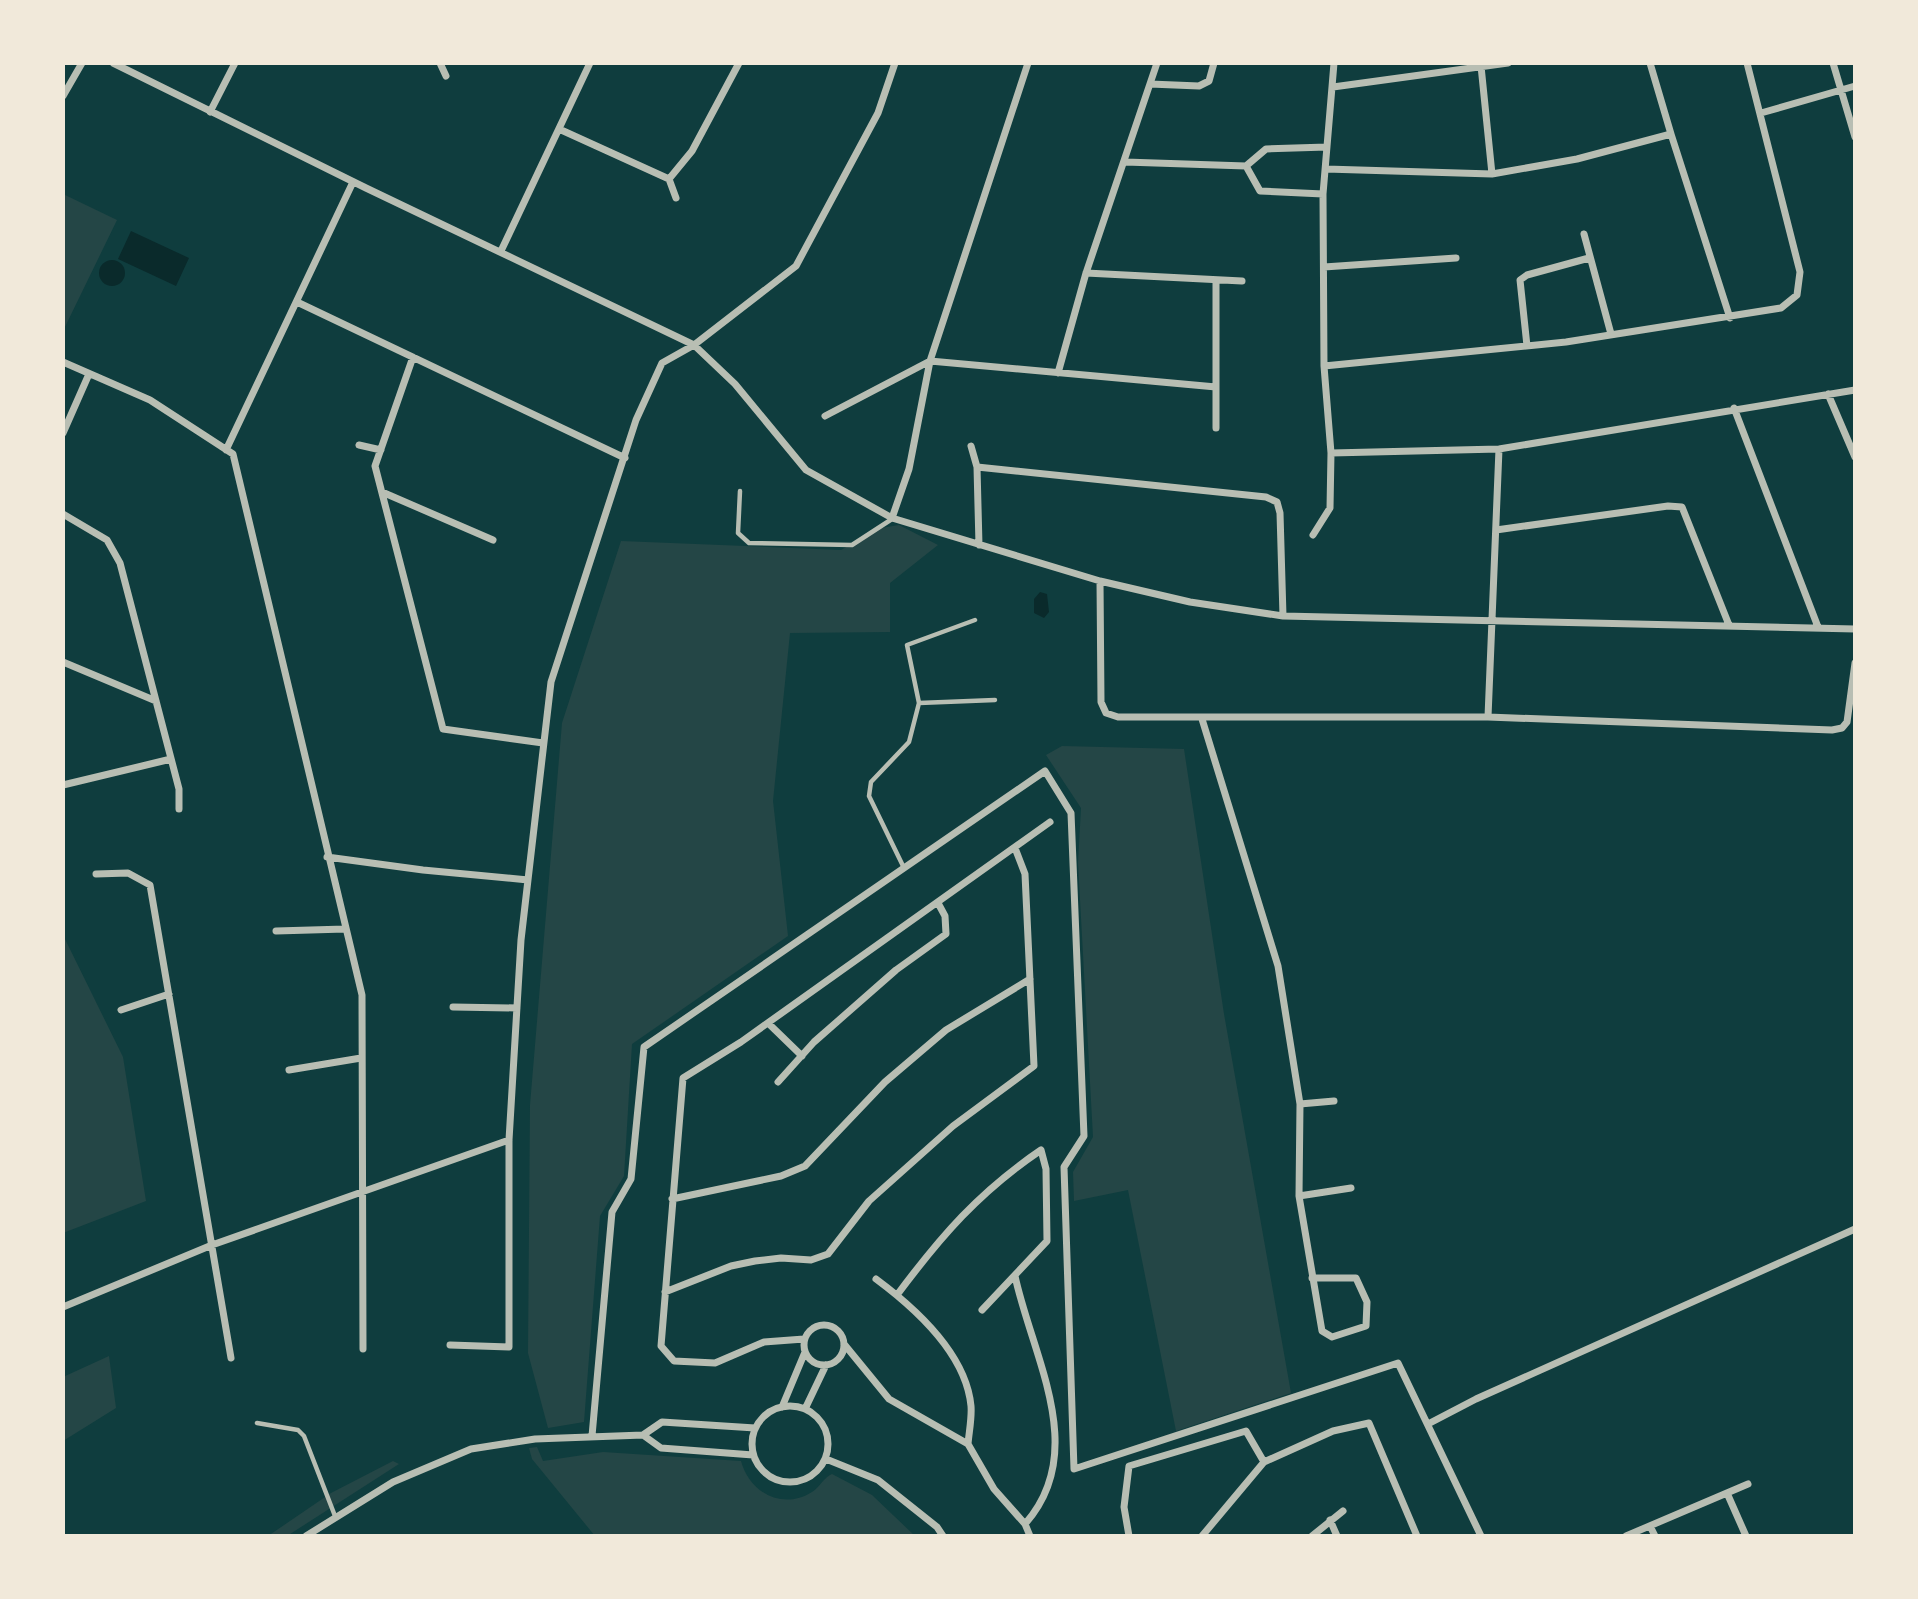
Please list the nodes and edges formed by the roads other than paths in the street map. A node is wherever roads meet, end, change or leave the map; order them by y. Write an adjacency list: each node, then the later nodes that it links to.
1 (82, 63): 22 (street)
2 (113, 63): 23 (street)
3 (235, 63): 23 (street)
4 (440, 63): 17 (street)
5 (590, 63): 25 (street)
6 (739, 63): 33 (street)
7 (895, 63): 48 (street)
8 (1028, 63): 51 (street)
9 (1157, 63): 18 (street)
10 (1214, 63): 18 (street)
11 (1334, 63): 20 (street)
12 (1508, 63): 16 (street)
13 (1650, 63): 26 (street)
14 (1747, 63): 24 (street)
15 (1833, 63): 21 (street)
16 (1481, 66): 20 (street); 32 (street)
17 (446, 76)
18 (1150, 84): 29 (street)
19 (1855, 86): 21 (street)
20 (1333, 88): 28 (street)
21 (1842, 90): 24 (street); 27 (street)
22 (63, 96)
23 (210, 112): 34 (street)
24 (1761, 113): 46 (street)
25 (559, 129): 33 (street); 38 (street)
26 (1671, 134): 32 (street); 46 (street)
27 (1855, 137)
28 (1327, 146): 30 (street); 31 (street)
29 (1125, 162): 30 (street); 42 (street)
30 (1246, 166): 35 (street)
31 (1326, 169): 32 (street); 35 (street)
32 (1492, 174)
33 (669, 179): 36 (street)
34 (353, 182): 38 (street); 45 (street)
35 (1323, 194): 41 (street)
36 (676, 198)
37 (1584, 234): 40 (street)
38 (501, 251): 48 (street)
39 (1456, 258): 41 (street)
40 (1589, 258): 47 (street); 49 (street)
41 (1324, 267): 53 (street)
42 (1086, 273): 43 (street); 54 (street)
43 (1216, 280): 44 (street); 56 (street)
44 (1242, 281)
45 (296, 302): 50 (street); 66 (street)
46 (1730, 318): 47 (street)
47 (1611, 334): 49 (street)
48 (694, 345): 69 (street); 75 (street)
49 (1527, 346): 53 (street)
50 (413, 357): 67 (street); 69 (street)
51 (930, 361): 54 (street); 60 (street); 75 (street)
52 (63, 362): 55 (street)
53 (1324, 366): 68 (street)
54 (1058, 373): 56 (street)
55 (89, 374): 62 (street); 66 (street)
56 (1216, 387): 61 (street)
57 (1855, 390): 58 (street)
58 (1828, 394): 59 (street); 70 (street)
59 (1734, 408): 65 (street); 85 (street)
60 (825, 416)
61 (1216, 428)
62 (63, 433)
63 (359, 445): 67 (street)
64 (971, 446): 71 (street)
65 (1499, 449): 68 (street); 76 (street)
66 (226, 450): 100 (street)
67 (381, 450): 73 (street)
68 (1331, 453): 77 (street)
69 (625, 457): 94 (street)
70 (1855, 457)
71 (977, 467): 79 (street); 81 (street)
72 (740, 491): 75 (lane)
73 (382, 492): 78 (street); 94 (street)
74 (63, 514): 90 (street)
75 (892, 519): 79 (street)
76 (1496, 530): 83 (street); 84 (street)
77 (1313, 535)
78 (493, 540)
79 (979, 545): 80 (street)
80 (1100, 581): 81 (street); 93 (street)
81 (1283, 616): 83 (street)
82 (975, 620): 91 (lane)
83 (1490, 622): 84 (street); 92 (street)
84 (1729, 625): 85 (street)
85 (1818, 626): 86 (street)
86 (1855, 629)
87 (63, 662): 90 (street)
88 (1855, 663): 92 (street)
89 (995, 700): 91 (lane)
90 (156, 701): 95 (street)
91 (919, 703): 101 (lane)
92 (1488, 717): 93 (street)
93 (1202, 719): 118 (street)
94 (543, 743): 103 (street)
95 (171, 759): 96 (street); 97 (street)
96 (63, 785)
97 (179, 809)
98 (1050, 822): 99 (street)
99 (1015, 848): 104 (street); 107 (street)
100 (327, 857): 103 (street); 105 (street)
101 (904, 868): 143 (street); 146 (street)
102 (96, 874): 108 (street)
103 (528, 880): 110 (street)
104 (938, 903): 112 (street); 113 (street)
105 (345, 929): 106 (street); 114 (street)
106 (276, 931)
107 (1030, 979): 123 (street); 129 (street)
108 (169, 994): 111 (street); 125 (street)
109 (453, 1007): 110 (street)
110 (517, 1008): 119 (street)
111 (121, 1010)
112 (768, 1023): 113 (street); 123 (street)
113 (802, 1056): 116 (street)
114 (361, 1058): 115 (street); 121 (street)
115 (289, 1070)
116 (778, 1082)
117 (1334, 1101): 118 (street)
118 (1300, 1104): 122 (street)
119 (509, 1140): 121 (street); 135 (street)
120 (1351, 1188): 122 (street)
121 (363, 1191): 125 (street); 136 (street)
122 (1299, 1196): 127 (street)
123 (672, 1199): 129 (street)
124 (1855, 1229): 143 (street)
125 (212, 1245): 131 (street); 138 (street)
126 (1015, 1276): 130 (street); 132 (street); 156 (street)
127 (1312, 1278): 127 (street)
128 (876, 1279): 130 (street)
129 (665, 1292): 133 (street)
130 (897, 1295): 147 (street)
131 (63, 1307)
132 (982, 1310)
133 (804, 1339): 134 (street); 137 (street)
134 (844, 1344): 139 (street); 147 (street)
135 (450, 1345)
136 (363, 1349)
137 (805, 1352): 139 (street); 140 (street)
138 (231, 1357)
139 (826, 1365): 141 (street)
140 (782, 1407): 141 (street); 144 (street)
141 (804, 1409): 149 (street)
142 (257, 1423): 154 (lane)
143 (1428, 1424): 166 (street)
144 (755, 1428): 145 (street); 148 (street)
145 (643, 1435): 146 (street); 148 (street)
146 (592, 1436): 154 (street)
147 (968, 1444): 156 (street)
148 (753, 1455): 149 (street)
149 (825, 1459): 159 (street)
150 (1264, 1462): 161 (street); 162 (street); 165 (street)
151 (1748, 1484): 152 (street)
152 (1727, 1493): 157 (street); 169 (street)
153 (1343, 1511): 155 (street)
154 (335, 1516): 158 (street)
155 (1330, 1520): 163 (street); 164 (street)
156 (1025, 1524): 160 (street)
157 (1650, 1526): 167 (street); 168 (street)
158 (306, 1536)
159 (943, 1536)
160 (1030, 1536)
161 (1129, 1536)
162 (1202, 1536)
163 (1311, 1536)
164 (1336, 1536)
165 (1417, 1536)
166 (1481, 1536)
167 (1626, 1536)
168 (1655, 1536)
169 (1746, 1536)

